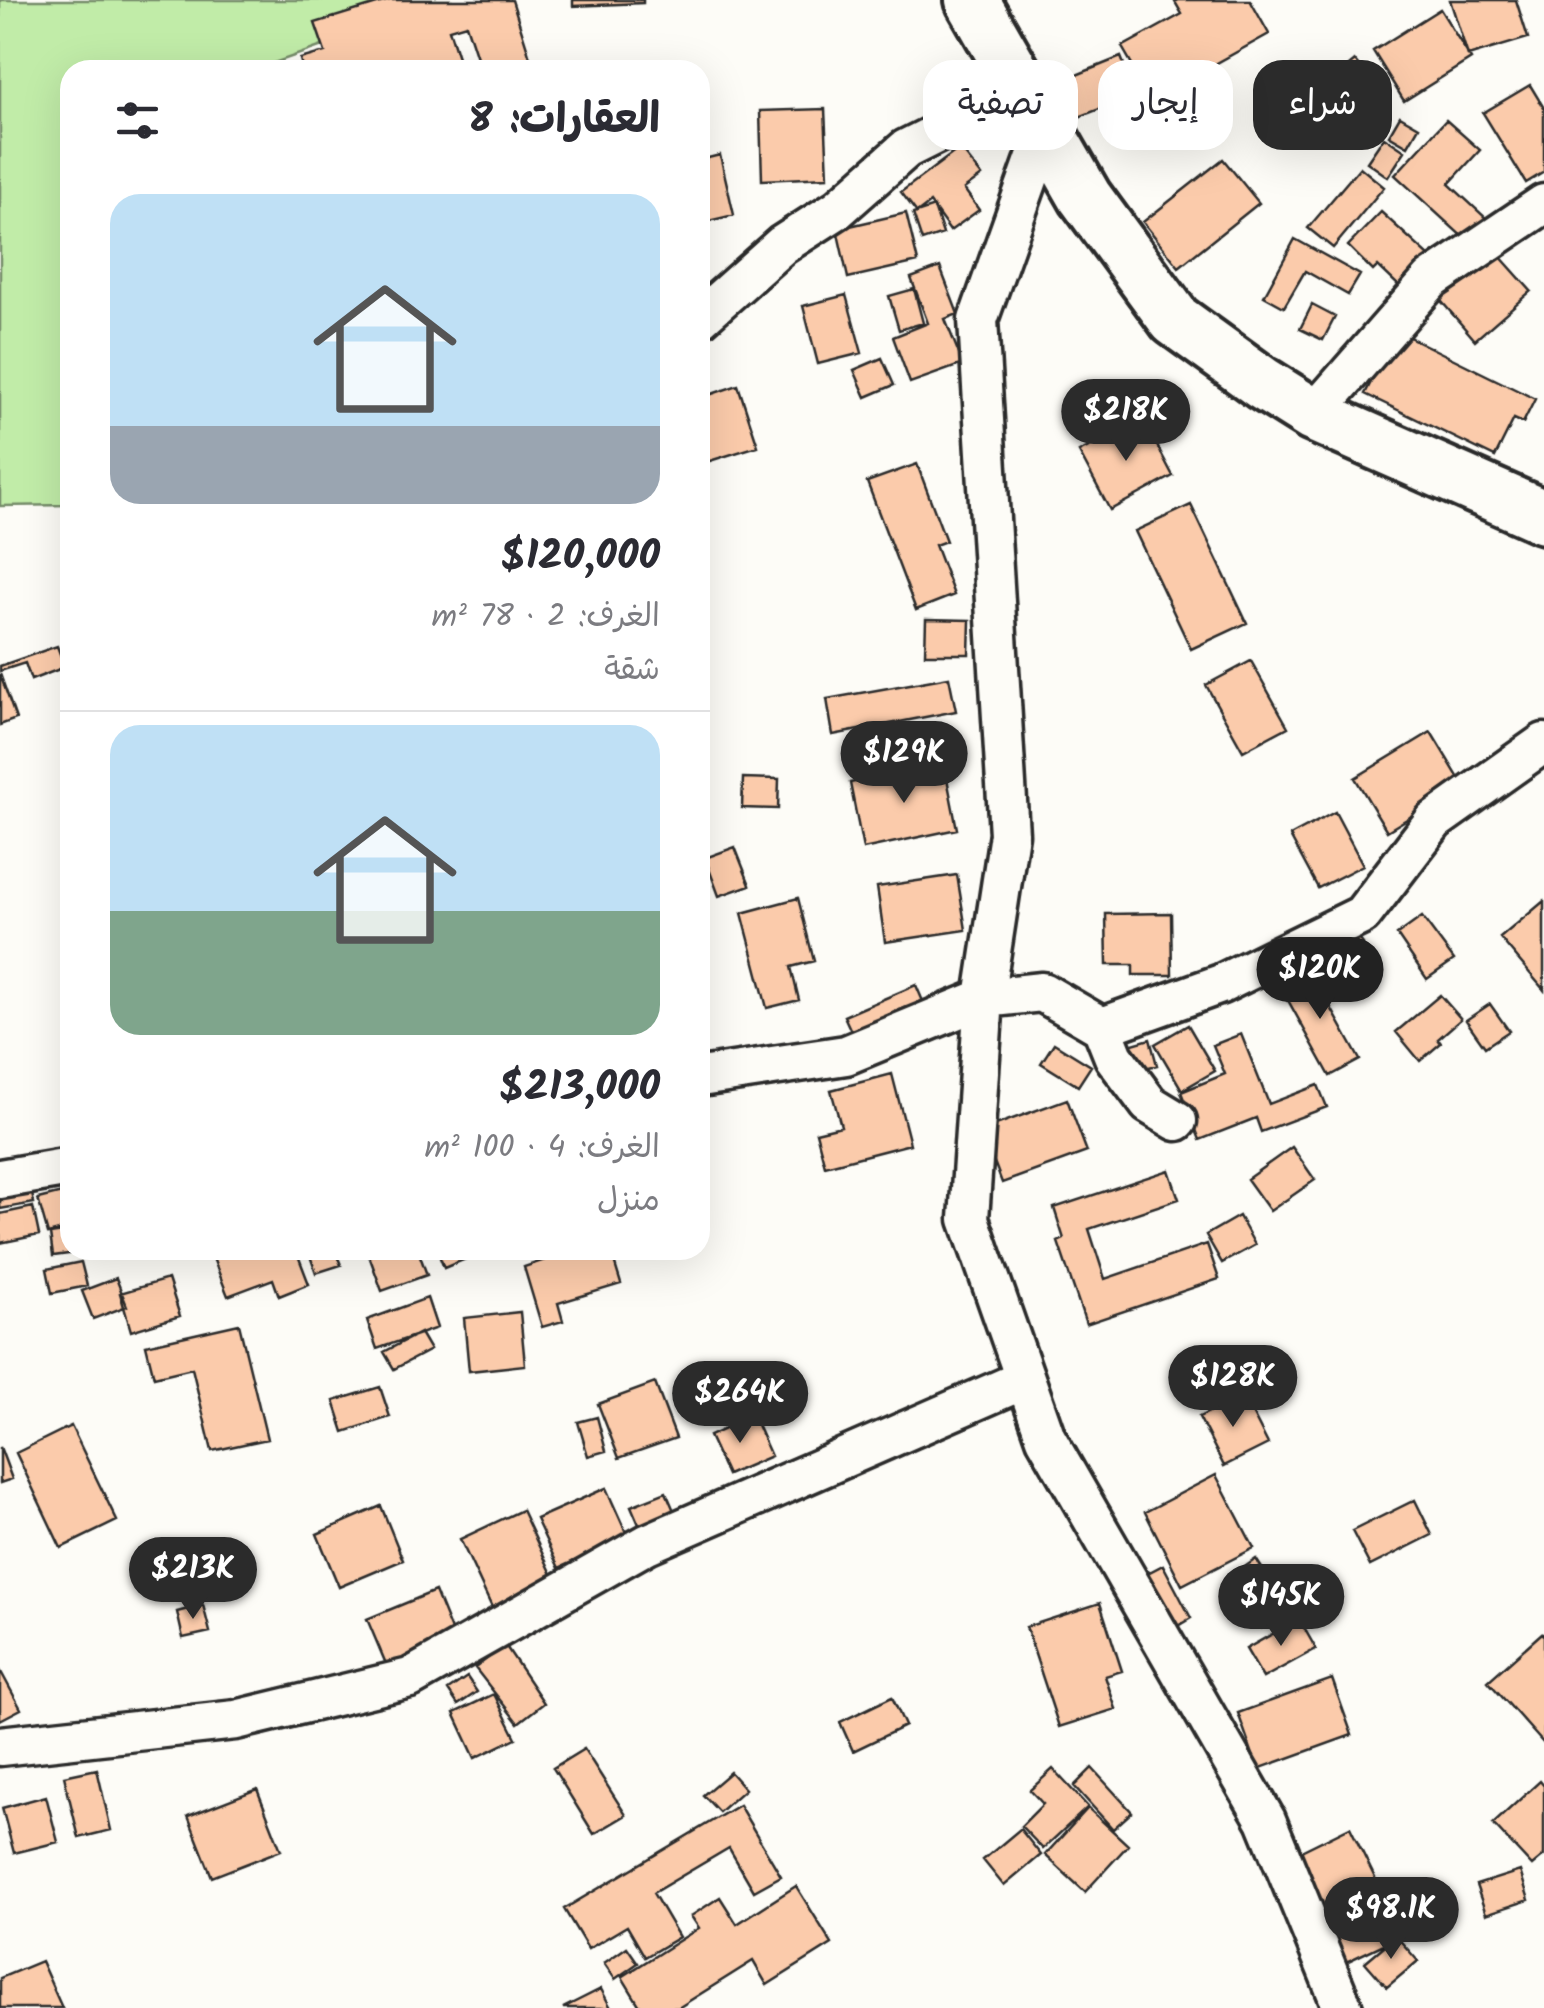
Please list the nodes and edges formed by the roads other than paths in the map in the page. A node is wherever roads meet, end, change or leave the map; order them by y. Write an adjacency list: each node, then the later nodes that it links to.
1 (972, 0): 2 (main road)
2 (1006, 60)
3 (923, 144): 7 (street)
4 (1024, 150): 11 (street)
5 (1058, 150): 8 (main road)
6 (1544, 204): 8 (street)
7 (710, 309)
8 (1313, 414): 9 (main road)
9 (1544, 517)
10 (1544, 743): 12 (street)
11 (984, 998): 12 (street); 13 (street); 17 (street)
12 (1102, 1028): 14 (street)
13 (710, 1075)
14 (1177, 1121)
15 (60, 1170): 16 (street)
16 (0, 1179)
17 (1025, 1379): 18 (street); 19 (street)
18 (0, 1746)
19 (1343, 2008)

